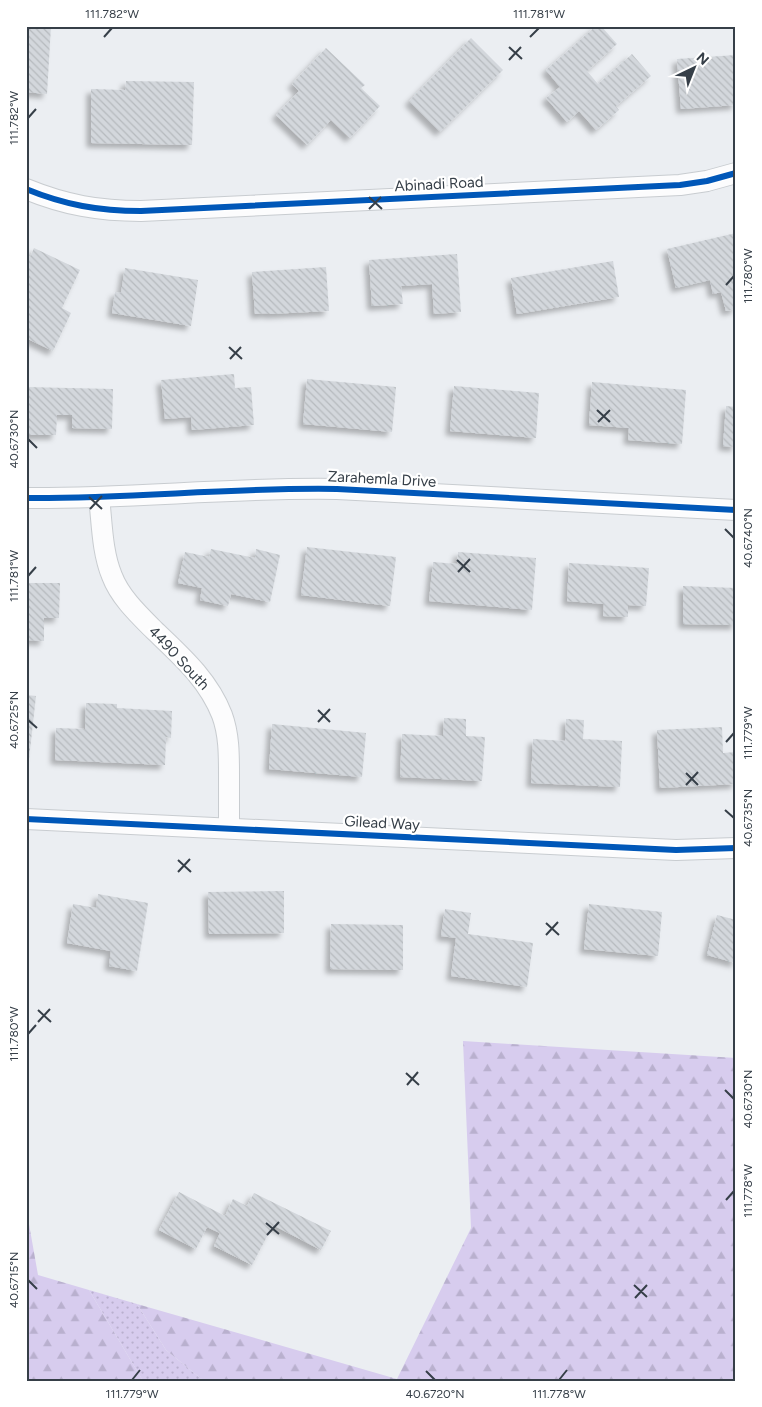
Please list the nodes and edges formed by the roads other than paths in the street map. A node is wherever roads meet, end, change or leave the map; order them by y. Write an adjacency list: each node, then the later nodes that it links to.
1 (736, 173): 2 (street, Abinadi Road)
2 (26, 189)
3 (99, 497): 4 (street, Zarahemla Drive); 5 (street, Zarahemla Drive); 7 (street, 4490 South)
4 (26, 498)
5 (736, 510)
6 (26, 819): 7 (street, Gilead Way)
7 (229, 828): 8 (street, Gilead Way)
8 (736, 848)

